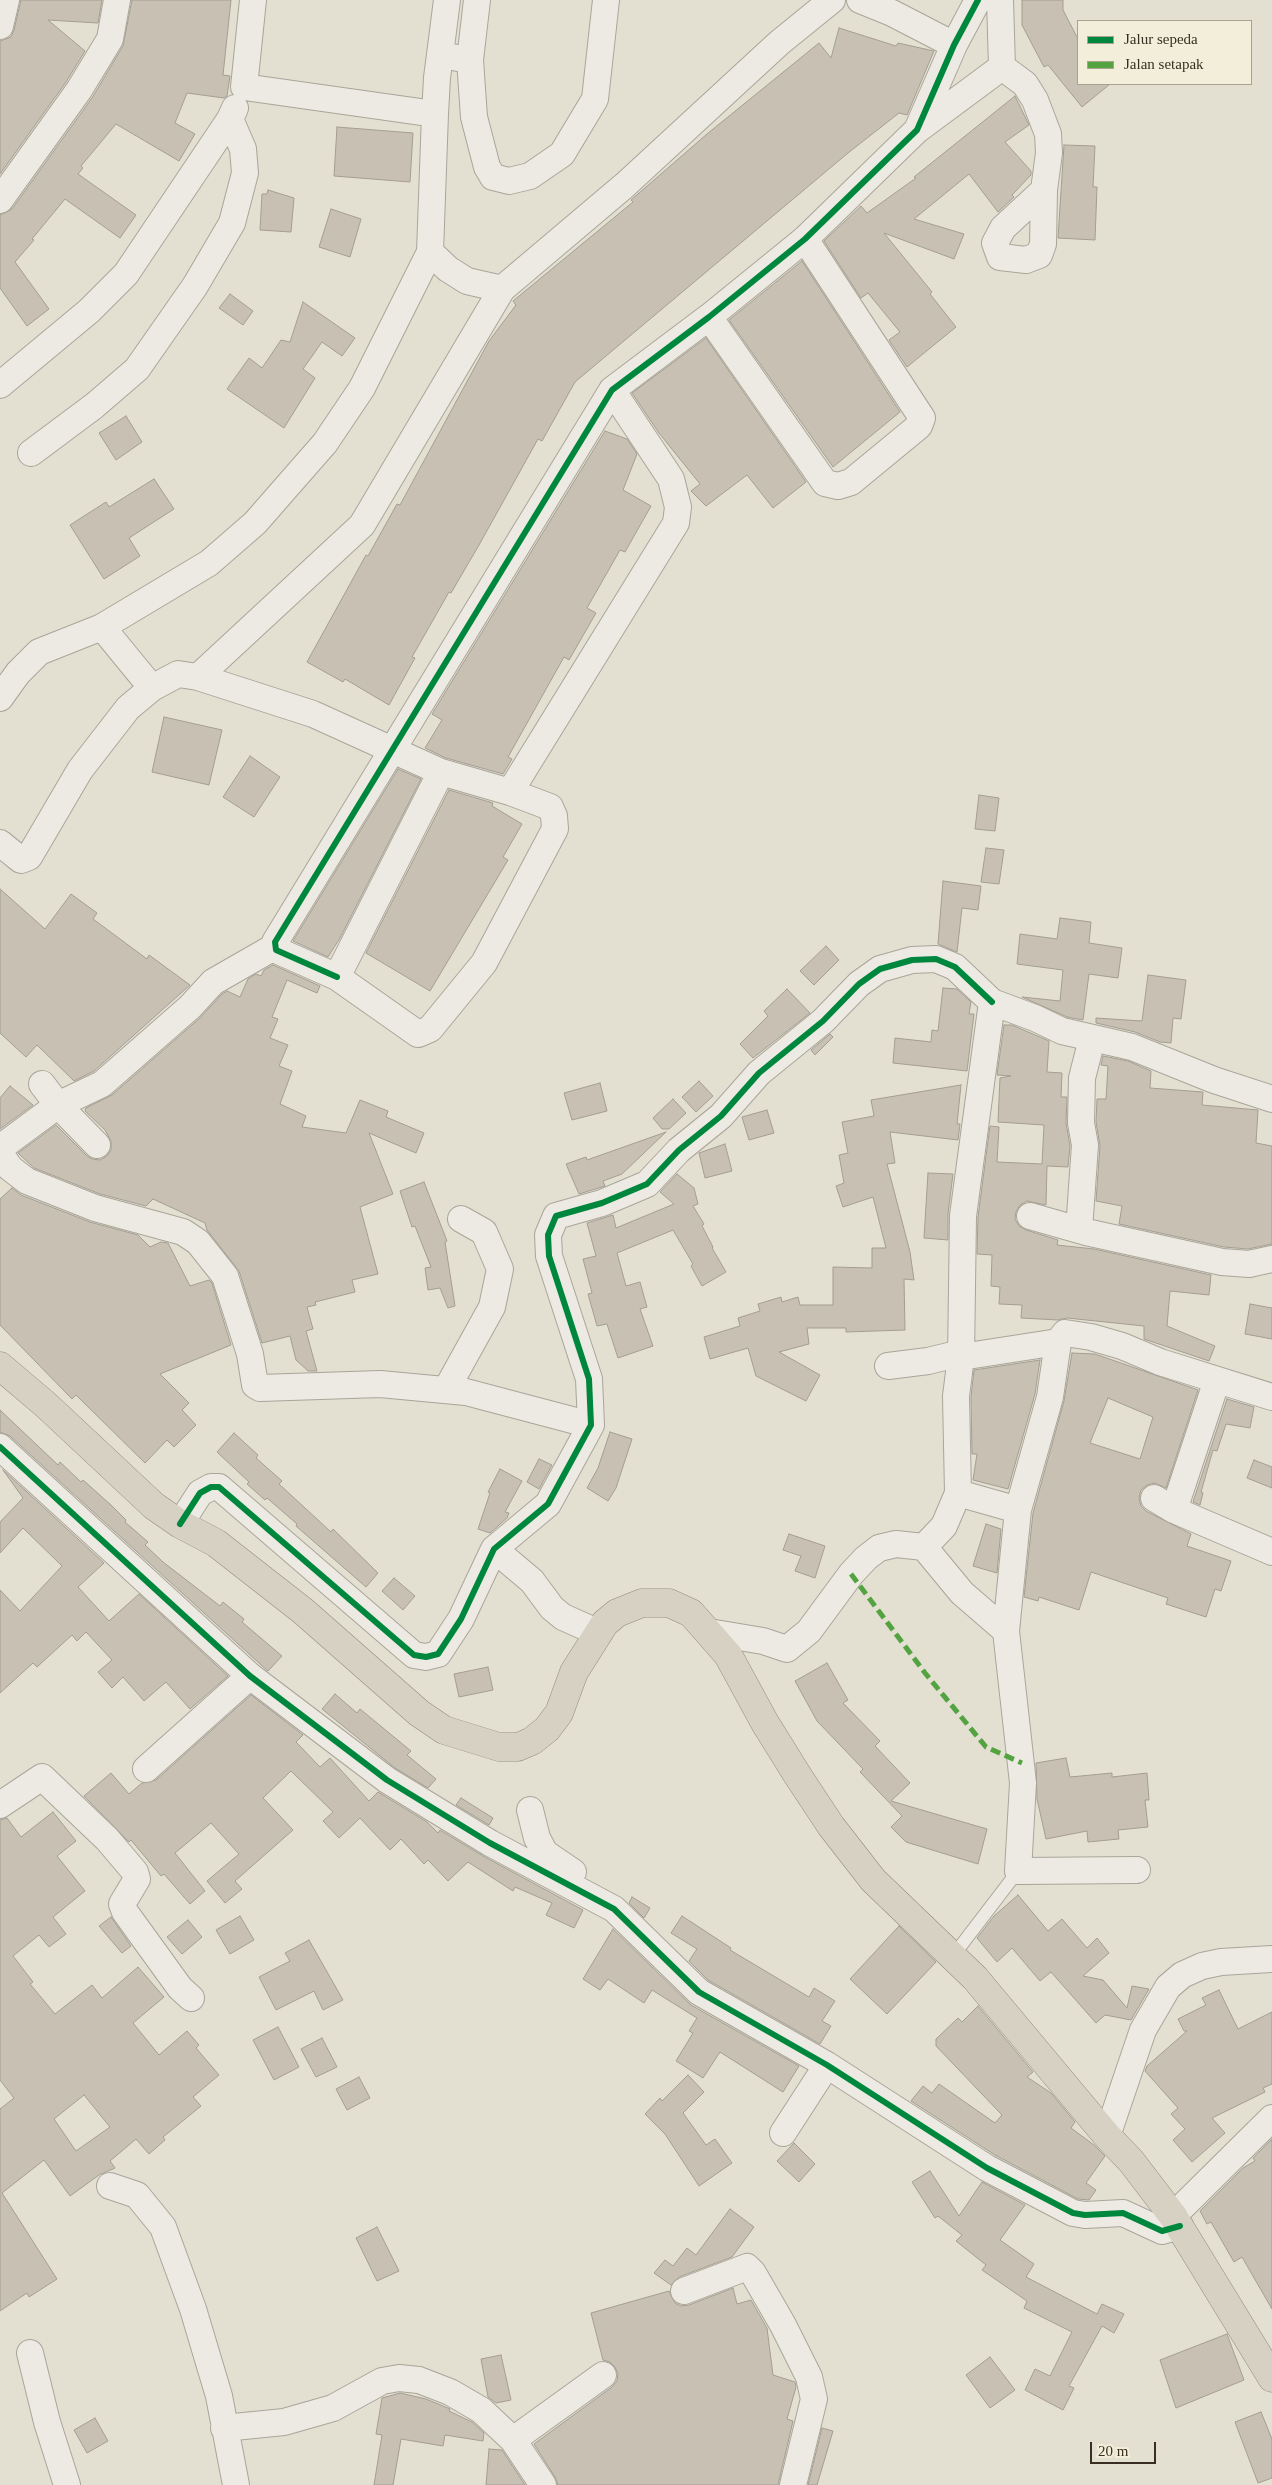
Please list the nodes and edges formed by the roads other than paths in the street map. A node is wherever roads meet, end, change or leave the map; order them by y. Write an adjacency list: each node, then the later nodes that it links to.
1 (6, 0): 11 (street)
2 (117, 0): 21 (street)
3 (253, 0): 16 (street)
4 (447, 0): 13 (street)
5 (477, 0): 14 (street)
6 (606, 0): 14 (street)
7 (832, 0): 24 (street)
8 (860, 0): 12 (street)
9 (978, 0): 12 (street)
10 (1000, 0): 15 (street)
11 (0, 26)
12 (954, 44): 19 (street)
13 (440, 55): 14 (street); 17 (street)
14 (470, 60)
15 (1002, 67): 19 (street); 20 (street)
16 (244, 87): 17 (street); 18 (street)
17 (435, 114): 23 (street)
18 (230, 119): 26 (street); 28 (street)
19 (917, 130): 22 (street)
20 (1044, 190)
21 (0, 200)
22 (805, 239): 25 (street); 25 (street)
23 (430, 252): 24 (street); 29 (street)
24 (502, 289): 30 (street)
25 (708, 317): 27 (street)
26 (0, 385)
27 (612, 390): 33 (street); 35 (street)
28 (32, 453)
29 (102, 627): 31 (street); 32 (street)
30 (198, 677): 31 (street); 33 (street)
31 (152, 688): 36 (street)
32 (0, 698)
33 (391, 749): 34 (street); 37 (street)
34 (441, 772): 35 (street); 38 (street)
35 (510, 792): 38 (street)
36 (0, 843)
37 (274, 947): 38 (street); 43 (street)
38 (337, 976)
39 (992, 1002): 40 (street); 52 (street); 58 (street)
40 (1092, 1039): 42 (street); 49 (street)
41 (42, 1084): 43 (street)
42 (1272, 1099)
43 (58, 1105): 44 (street); 45 (street)
44 (98, 1145)
45 (0, 1148)
46 (0, 1153): 56 (street)
47 (1030, 1216): 49 (street)
48 (461, 1218): 56 (street)
49 (1079, 1230): 50 (street)
50 (1272, 1259)
51 (1058, 1342): 52 (street); 55 (street); 61 (street)
52 (961, 1355): 54 (street); 60 (street)
53 (0, 1366): 62 (highway)
54 (888, 1366)
55 (1217, 1380): 57 (street); 65 (street)
56 (446, 1390): 58 (street)
57 (1272, 1397)
58 (591, 1424): 64 (street)
59 (0, 1447): 69 (street)
60 (958, 1494): 61 (street); 63 (street)
61 (1018, 1510): 66 (street)
62 (180, 1524): 64 (street); 68 (highway)
63 (924, 1547): 66 (street); 67 (street)
64 (494, 1549): 68 (street)
65 (1272, 1552)
66 (1006, 1631): 74 (street)
67 (709, 1632): 68 (highway); 76 (highway)
68 (599, 1633)
69 (250, 1676): 70 (street); 75 (street)
70 (146, 1769)
71 (0, 1804): 78 (street)
72 (530, 1810): 75 (street)
73 (1137, 1870): 74 (street)
74 (1018, 1871): 76 (lane)
75 (614, 1909): 79 (street)
76 (953, 1956): 82 (highway)
77 (1272, 1959): 82 (street)
78 (191, 1998)
79 (826, 2065): 81 (street); 84 (street)
80 (1272, 2118): 84 (street)
81 (783, 2133)
82 (1107, 2136): 84 (highway)
83 (110, 2186): 89 (street)
84 (1177, 2221): 88 (highway)
85 (684, 2291): 94 (street)
86 (30, 2353): 91 (street)
87 (604, 2375): 90 (street)
88 (1272, 2378)
89 (224, 2428): 90 (street); 92 (street)
90 (513, 2440): 93 (street)
91 (67, 2485)
92 (236, 2485)
93 (543, 2485)
94 (793, 2485)

